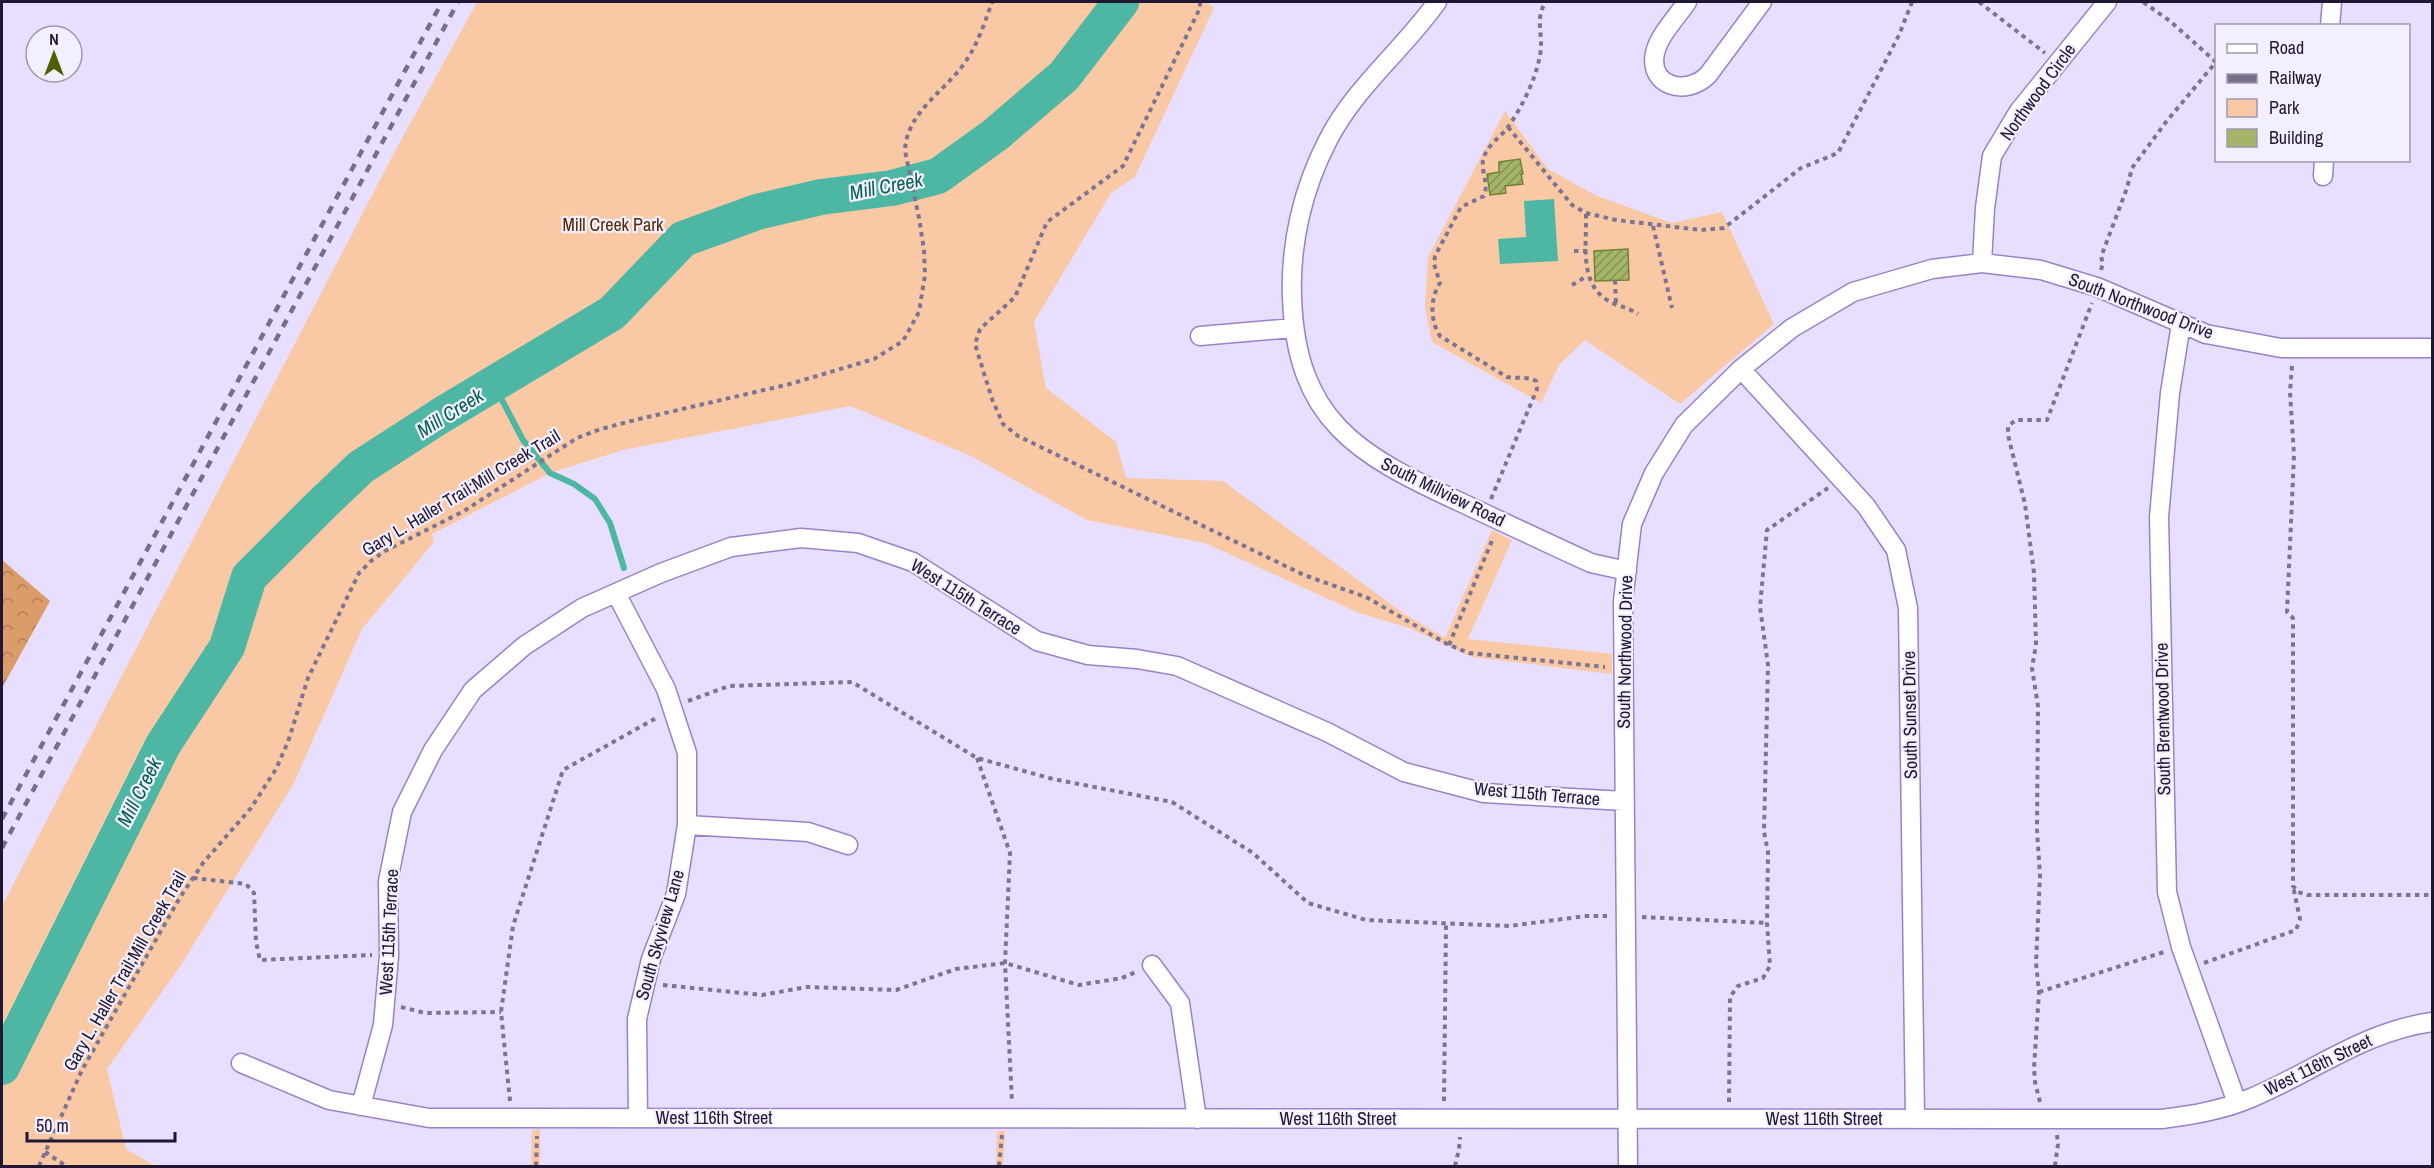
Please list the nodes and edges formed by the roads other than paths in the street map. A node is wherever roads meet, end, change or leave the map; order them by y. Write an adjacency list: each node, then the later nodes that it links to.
1 (1437, 2): 9 (street, South Millview Road)
2 (1688, 2): 3 (street)
3 (1762, 2)
4 (2107, 2): 7 (street, Northwood Circle)
5 (2332, 2): 6 (street)
6 (2330, 24)
7 (1982, 263): 8 (street, South Northwood Drive); 12 (street, South Northwood Drive)
8 (2181, 324): 11 (street, South Northwood Drive); 21 (street, South Brentwood Drive)
9 (1293, 327): 10 (street); 13 (street, South Millview Road)
10 (1200, 336)
11 (2433, 348)
12 (1741, 369): 13 (street, South Northwood Drive); 26 (street, South Sunset Drive)
13 (1627, 571): 15 (street, South Northwood Drive)
14 (616, 593): 15 (street, West 115th Terrace); 16 (street, South Skyview Lane); 22 (street, West 115th Terrace)
15 (1624, 801): 25 (street, South Northwood Drive)
16 (687, 825): 17 (street); 23 (street, South Skyview Lane)
17 (848, 845)
18 (1152, 965): 24 (street)
19 (2433, 1022): 21 (street, West 116th Street)
20 (241, 1063): 22 (street, West 116th Street)
21 (2237, 1103): 26 (street, West 116th Street)
22 (361, 1106): 23 (street, West 116th Street)
23 (638, 1118): 24 (street, West 116th Street)
24 (1197, 1119): 25 (street, West 116th Street)
25 (1628, 1119): 26 (street, West 116th Street); 27 (street, South Northwood Drive)
26 (1915, 1119)
27 (1628, 1167)

